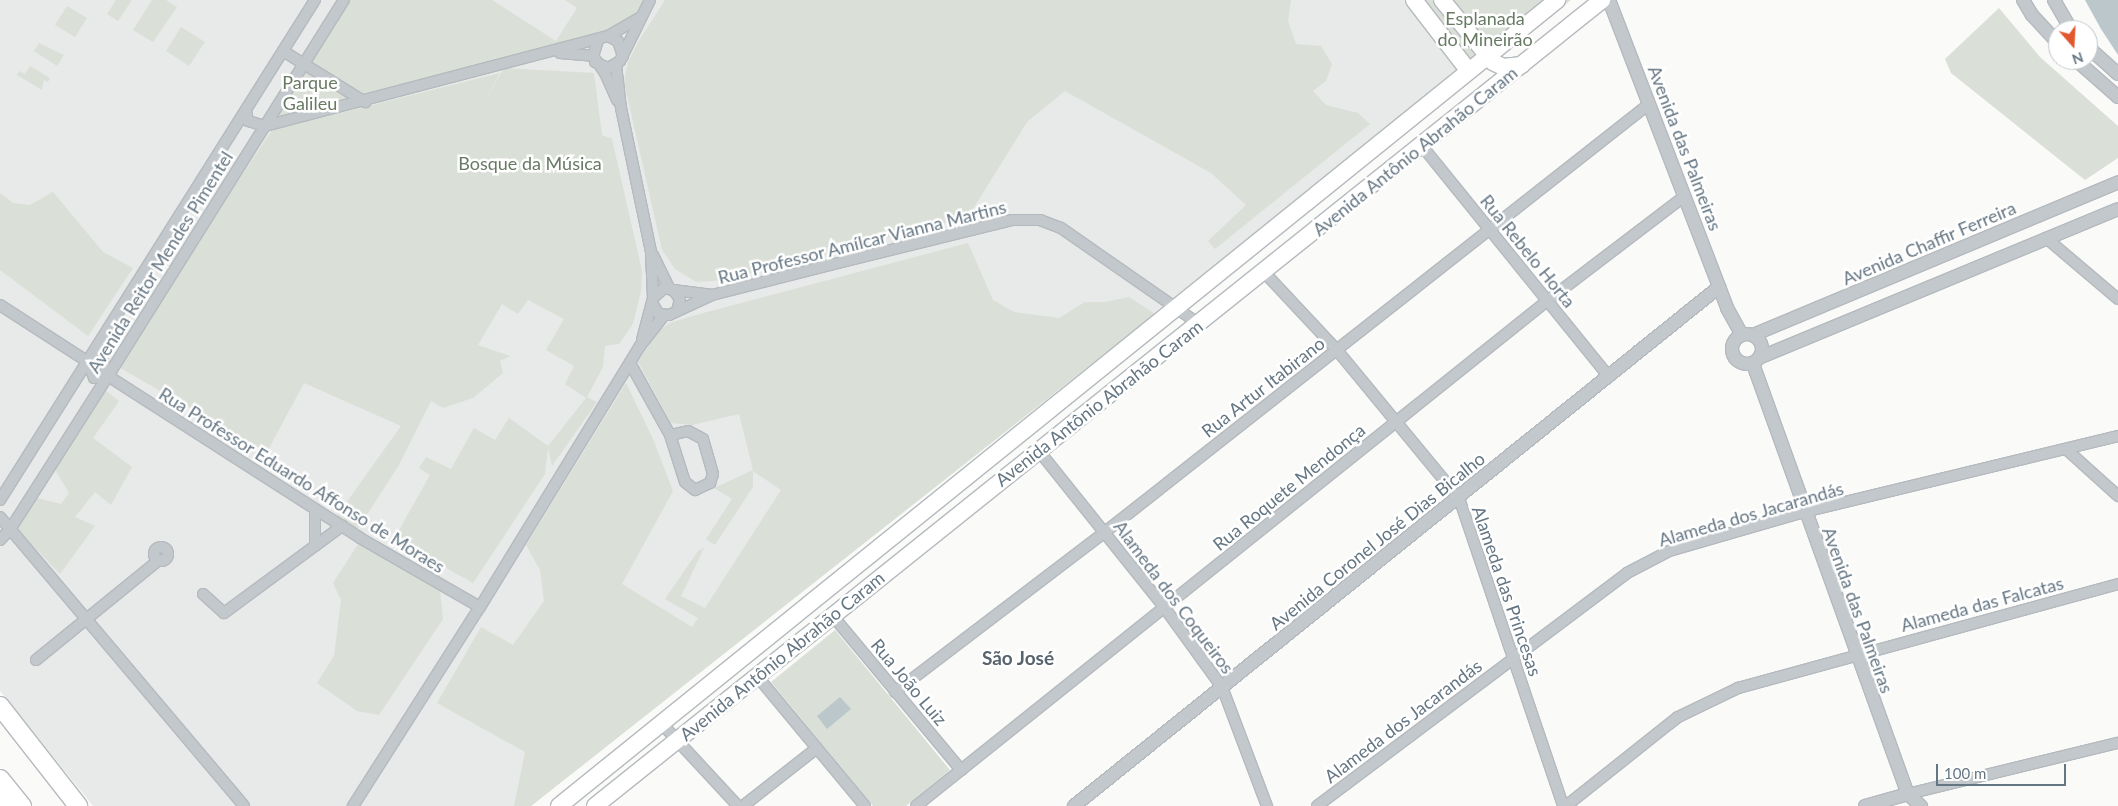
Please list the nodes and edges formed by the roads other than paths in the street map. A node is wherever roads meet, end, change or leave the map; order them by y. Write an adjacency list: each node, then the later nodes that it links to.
1 (315, 0): 16 (street, Avenida Reitor Mendes Pimentel)
2 (344, 0): 22 (street, Avenida Reitor Mendes Pimentel)
3 (650, 0): 11 (street)
4 (1414, 0): 24 (main road)
5 (1442, 0): 18 (main road)
6 (1557, 0): 18 (main road, Avenida Antônio Abrahão Caram)
7 (1602, 0): 23 (main road, Avenida Antônio Abrahão Caram)
8 (1609, 0): 29 (street, Avenida das Palmeiras)
9 (2023, 0): 13 (street)
10 (2054, 0): 12 (street)
11 (639, 18): 14 (street); 21 (street)
12 (2065, 20)
13 (2048, 32)
14 (608, 36): 15 (street); 21 (street)
15 (598, 40): 17 (street); 20 (street)
16 (283, 51): 22 (street); 31 (street, Avenida Reitor Mendes Pimentel)
17 (546, 54): 20 (street); 28 (street)
18 (1486, 56): 23 (main road); 24 (main road, Avenida Antônio Abrahão Caram)
19 (2098, 56): 26 (street)
20 (594, 59): 21 (street); 30 (street)
21 (620, 61): 30 (street)
22 (304, 64): 28 (street); 32 (street, Avenida Reitor Mendes Pimentel)
23 (1522, 65): 33 (main road, Avenida Antônio Abrahão Caram)
24 (1468, 70): 48 (main road, Avenida Antônio Abrahão Caram)
25 (2087, 70): 27 (street)
26 (2118, 74)
27 (2118, 97)
28 (365, 102): 32 (street)
29 (1648, 104): 35 (street, Avenida das Palmeiras); 37 (street, Rua Artur Itabirano)
30 (621, 108): 39 (street)
31 (246, 110): 32 (street); 55 (street, Avenida Reitor Mendes Pimentel)
32 (264, 126): 58 (street, Avenida Reitor Mendes Pimentel)
33 (1422, 146): 37 (street, Rua Rebelo Horta); 40 (main road, Avenida Antônio Abrahão Caram)
34 (2118, 182): 52 (street, Avenida Chaffir Ferreira)
35 (1685, 196): 42 (street, Avenida das Palmeiras); 46 (street, Rua Roquete Mendonça)
36 (2118, 208): 38 (street)
37 (1490, 228): 46 (street, Rua Rebelo Horta); 54 (street, Rua Artur Itabirano)
38 (2046, 238): 44 (street); 56 (street)
39 (651, 252): 41 (street); 45 (street)
40 (1264, 272): 51 (main road, Avenida Antônio Abrahão Caram); 54 (street, Alameda das Princesas)
41 (671, 289): 43 (street, Rua Professor Amílcar Vianna Martins); 45 (street); 49 (street)
42 (1720, 290): 52 (street, Avenida das Palmeiras); 59 (street, Avenida Coronel José Dias Bicalho)
43 (712, 295): 48 (street, Rua Professor Amílcar Vianna Martins); 49 (street, Rua Professor Amílcar Vianna Martins)
44 (2118, 299)
45 (653, 300): 50 (street); 53 (street)
46 (1547, 301): 59 (street, Rua Rebelo Horta); 60 (street, Rua Roquete Mendonça)
47 (0, 305): 55 (street)
48 (1175, 306): 51 (street, Rua Professor Amílcar Vianna Martins); 70 (main road, Avenida Antônio Abrahão Caram)
49 (677, 311): 50 (street)
50 (664, 315): 53 (street)
51 (1199, 324): 63 (main road, Avenida Antônio Abrahão Caram)
52 (1742, 338): 56 (street); 56 (street)
53 (640, 346): 57 (street)
54 (1336, 349): 60 (street, Alameda das Princesas); 75 (street, Rua Artur Itabirano)
55 (88, 362): 58 (street); 58 (street); 67 (street, Avenida Reitor Mendes Pimentel)
56 (1753, 362): 69 (street, Avenida das Palmeiras)
57 (630, 363): 61 (street); 81 (street)
58 (108, 376): 68 (street, Rua Professor Eduardo Affonso de Moraes); 73 (street, Avenida Reitor Mendes Pimentel)
59 (1609, 377): 66 (street, Avenida Coronel José Dias Bicalho)
60 (1396, 422): 66 (street, Alameda das Princesas); 82 (street, Rua Roquete Mendonça)
61 (670, 435): 61 (street)
62 (2118, 436): 64 (street, Alameda dos Jacarandás)
63 (1039, 450): 74 (main road, Avenida Antônio Abrahão Caram); 75 (street, Alameda dos Coqueiros)
64 (2067, 450): 65 (street); 69 (street, Alameda dos Jacarandás)
65 (2118, 496)
66 (1459, 498): 86 (street, Alameda das Princesas); 89 (street, Avenida Coronel José Dias Bicalho)
67 (0, 500)
68 (315, 509): 72 (street, Rua Professor Eduardo Affonso de Moraes); 77 (street)
69 (1804, 512): 85 (street, Avenida das Palmeiras); 86 (street, Alameda dos Jacarandás)
70 (922, 514): 74 (main road); 92 (main road, Avenida Antônio Abrahão Caram)
71 (0, 517): 73 (street)
72 (342, 526): 77 (street); 81 (street, Rua Professor Eduardo Affonso de Moraes)
73 (11, 528): 76 (street, Avenida Reitor Mendes Pimentel); 84 (street)
74 (937, 532): 83 (main road, Avenida Antônio Abrahão Caram)
75 (1105, 532): 82 (street, Alameda dos Coqueiros); 90 (street, Rua Artur Itabirano)
76 (0, 540)
77 (314, 546): 80 (street)
78 (159, 560): 84 (street)
79 (2118, 584): 85 (street, Alameda das Falcatas)
80 (203, 594)
81 (480, 607): 104 (street)
82 (1164, 607): 89 (street, Alameda dos Coqueiros); 96 (street, Rua Roquete Mendonça)
83 (832, 615): 88 (main road, Avenida Antônio Abrahão Caram); 90 (street, Rua João Luiz)
84 (86, 620): 87 (street); 103 (street)
85 (1856, 654): 99 (street, Avenida das Palmeiras); 114 (street, Alameda das Falcatas)
86 (1513, 659): 113 (street, Alameda dos Jacarandás); 114 (street, Alameda das Princesas)
87 (36, 660)
88 (757, 676): 93 (main road, Avenida Antônio Abrahão Caram); 95 (street)
89 (1222, 688): 111 (street, Avenida Coronel José Dias Bicalho); 112 (street, Alameda dos Coqueiros)
90 (895, 692): 96 (street, Rua João Luiz)
91 (0, 706): 102 (highway)
92 (662, 724): 93 (street); 105 (main road, Avenida Antônio Abrahão Caram)
93 (677, 741): 106 (main road, Avenida Antônio Abrahão Caram); 107 (street)
94 (2118, 743): 99 (street)
95 (817, 748): 108 (street); 109 (street)
96 (961, 770): 110 (street, Rua Roquete Mendonça)
97 (0, 779): 101 (highway)
98 (0, 793): 100 (main road)
99 (1908, 794): 115 (street); 116 (street, Avenida das Palmeiras)
100 (5, 806)
101 (22, 806)
102 (78, 806)
103 (244, 806)
104 (353, 806)
105 (559, 806)
106 (595, 806)
107 (738, 806)
108 (743, 806)
109 (865, 806)
110 (916, 806)
111 (1074, 806)
112 (1267, 806)
113 (1317, 806)
114 (1565, 806)
115 (1865, 806)
116 (1921, 806)

